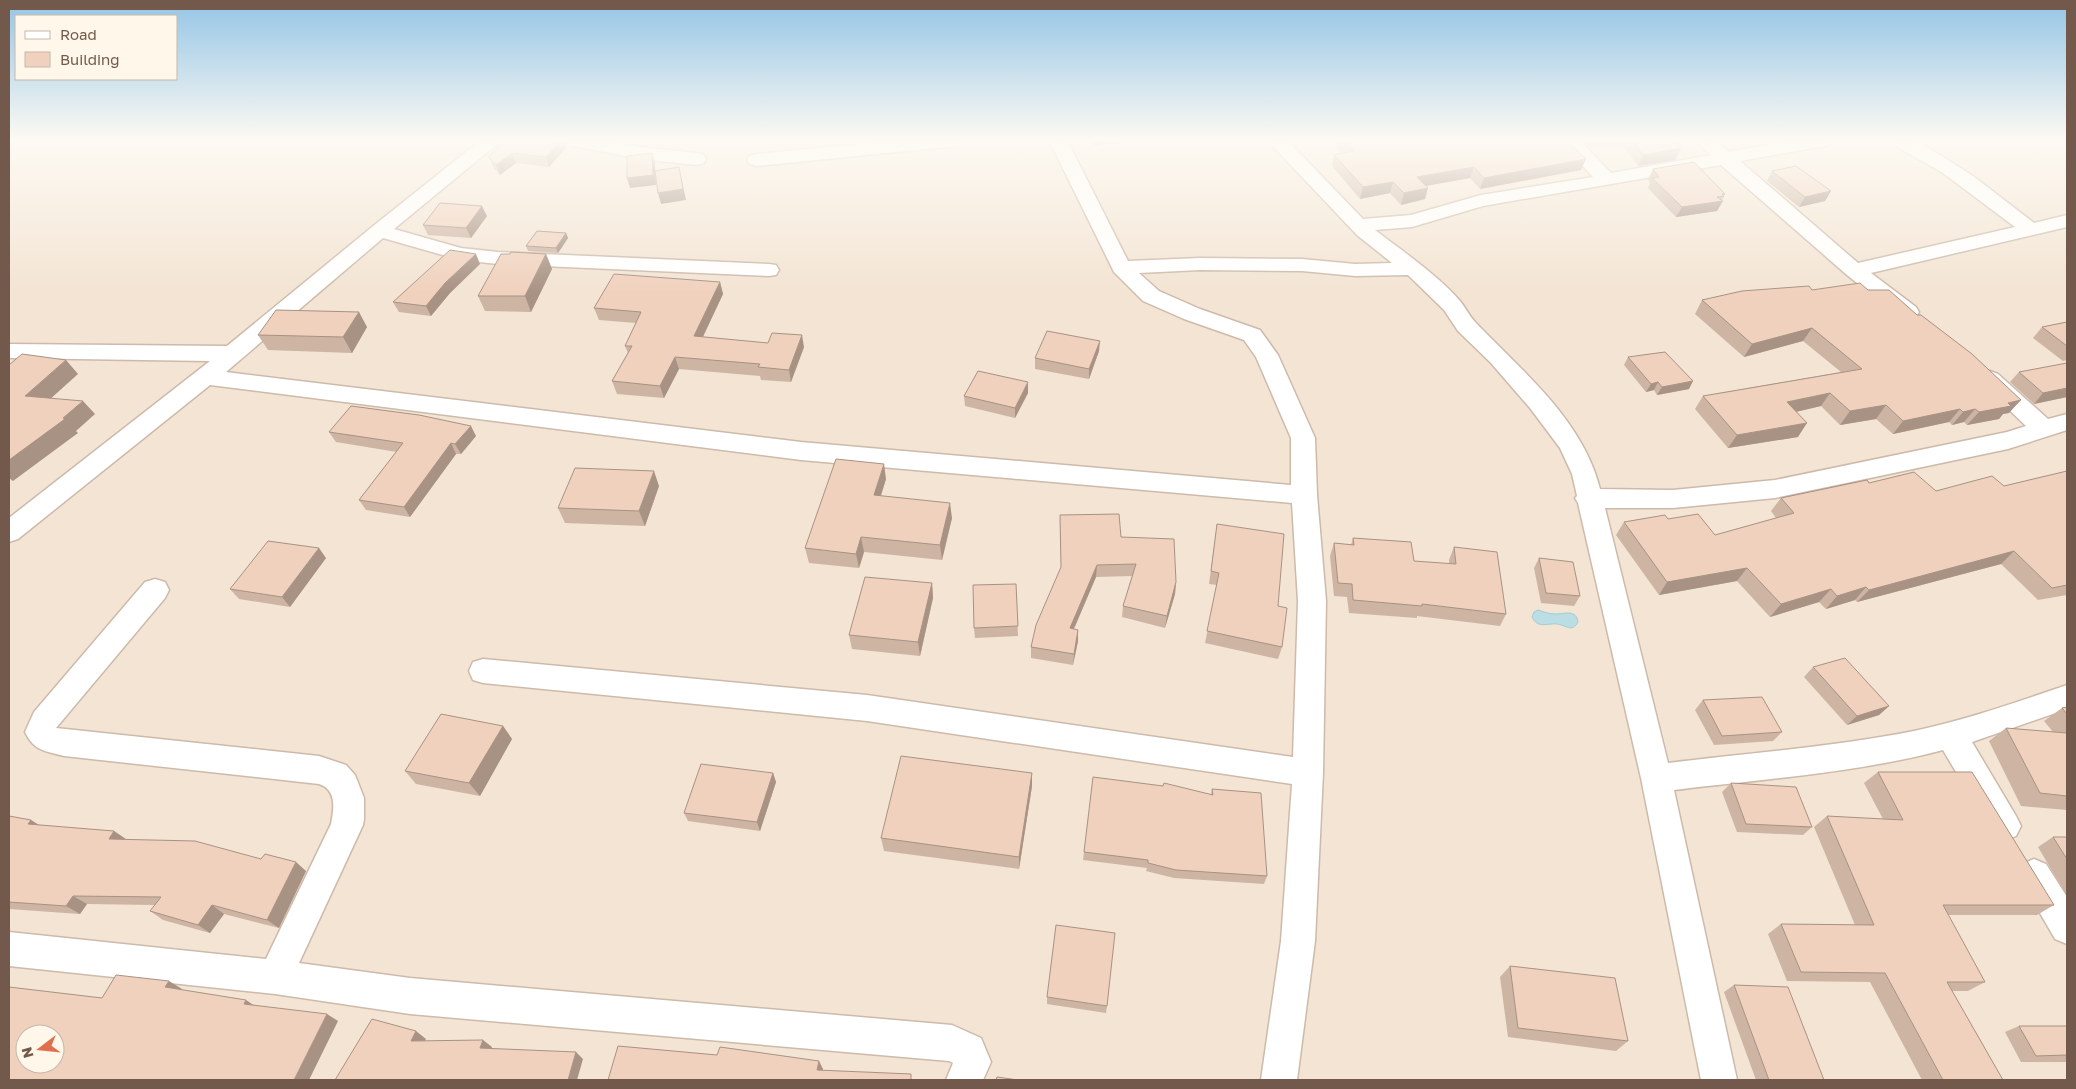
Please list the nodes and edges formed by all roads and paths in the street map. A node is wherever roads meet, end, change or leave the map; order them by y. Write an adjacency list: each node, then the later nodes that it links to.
1 (429, 191): 10 (street)
2 (1083, 191): 11 (street)
3 (1325, 191): 8 (street)
4 (1539, 191): 8 (street)
5 (1762, 191): 14 (street)
6 (1981, 191): 9 (street)
7 (2067, 221): 9 (street)
8 (1358, 225): 12 (street)
9 (2030, 229): 14 (street)
10 (379, 231): 13 (street); 17 (street)
11 (1121, 268): 12 (street); 21 (street)
12 (1413, 268): 22 (street)
13 (769, 270)
14 (1854, 270): 15 (street)
15 (1923, 324)
16 (9, 350): 17 (street)
17 (232, 354): 19 (street)
18 (1977, 367): 20 (street)
19 (205, 376): 21 (street); 23 (street)
20 (2056, 426): 22 (street)
21 (1304, 495): 28 (street)
22 (1588, 498): 29 (street)
23 (9, 532)
24 (155, 590): 32 (street)
25 (483, 671): 28 (street)
26 (2067, 697): 27 (street)
27 (1951, 735): 29 (street); 30 (street)
28 (1308, 773): 34 (street)
29 (1656, 778): 35 (street)
30 (2067, 927)
31 (9, 949): 32 (street)
32 (275, 978): 33 (street)
33 (964, 1080)
34 (1279, 1080)
35 (1719, 1080)

